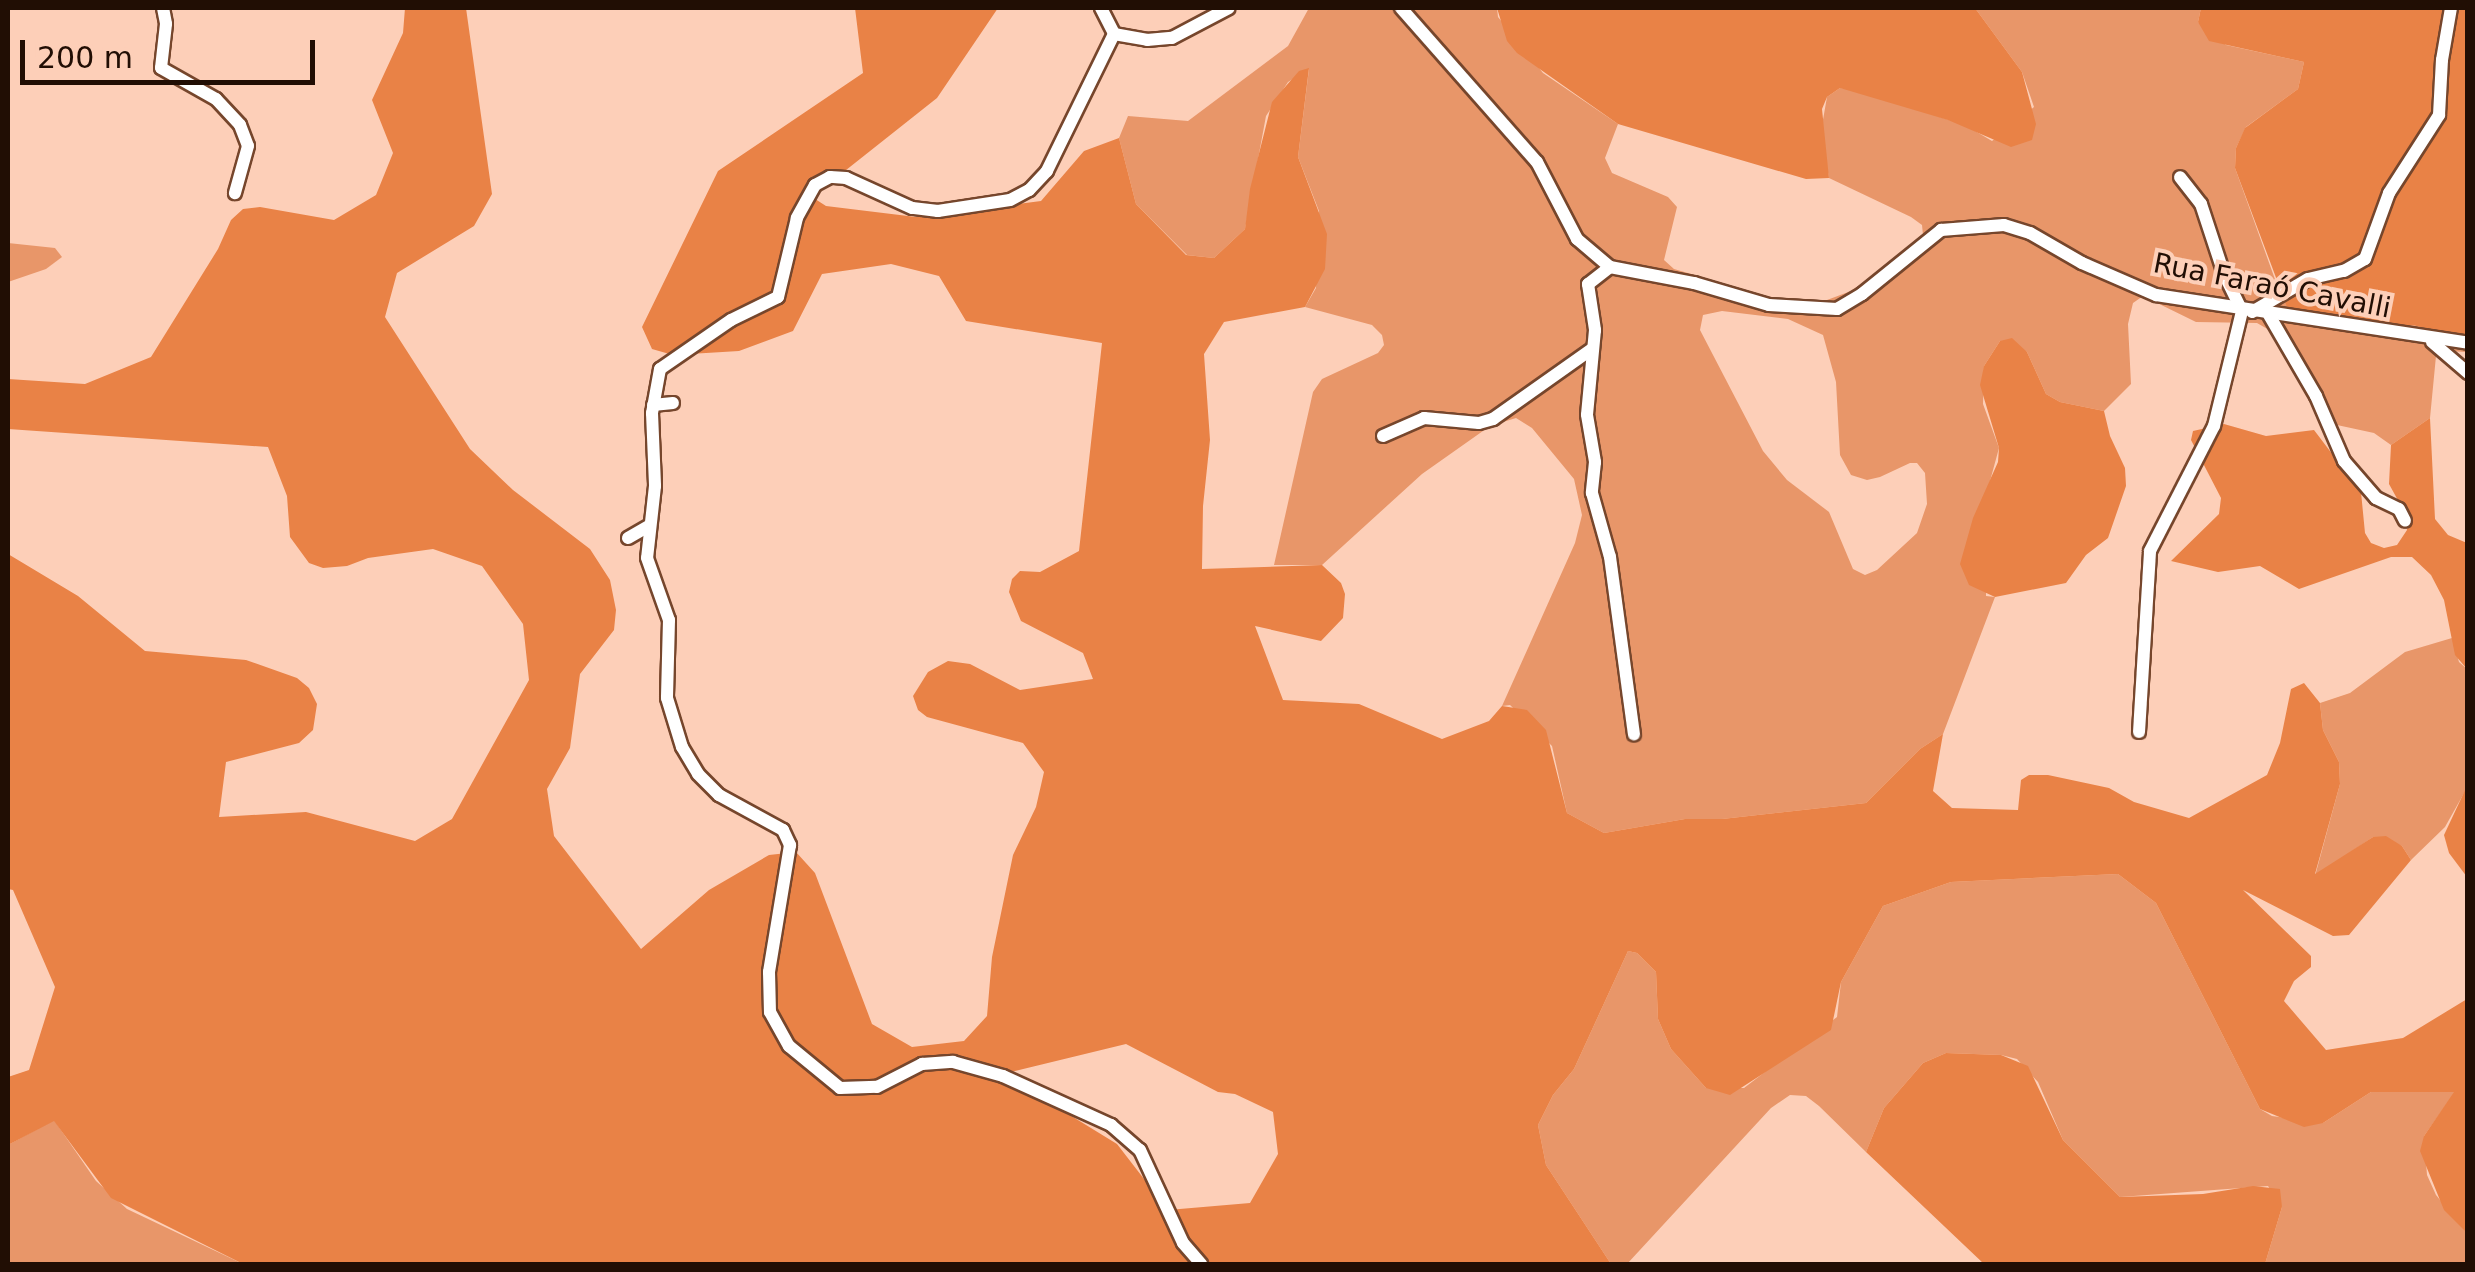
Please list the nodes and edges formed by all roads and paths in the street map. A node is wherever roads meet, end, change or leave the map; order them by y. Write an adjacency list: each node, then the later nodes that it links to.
1 (163, 8): 8 (street)
2 (1102, 8): 6 (street)
3 (1229, 8): 6 (street)
4 (1402, 8): 9 (street)
5 (2451, 8): 10 (street)
6 (1114, 34): 17 (street)
7 (2180, 178): 10 (street)
8 (236, 193)
9 (1610, 267): 10 (street, Rua Faraó Cavalli); 14 (street)
10 (2247, 312): 11 (street, Rua Faraó Cavalli); 22 (street)
11 (2269, 315): 12 (street, Rua Faraó Cavalli); 19 (street)
12 (2430, 341): 13 (street, Rua Faraó Cavalli); 15 (street)
13 (2468, 343)
14 (1592, 348): 18 (street); 23 (street)
15 (2468, 373)
16 (673, 403): 17 (street)
17 (653, 405): 20 (street)
18 (1383, 436)
19 (2405, 521)
20 (649, 526): 21 (street); 24 (street)
21 (628, 538)
22 (2139, 732)
23 (1634, 734)
24 (1202, 1264)

